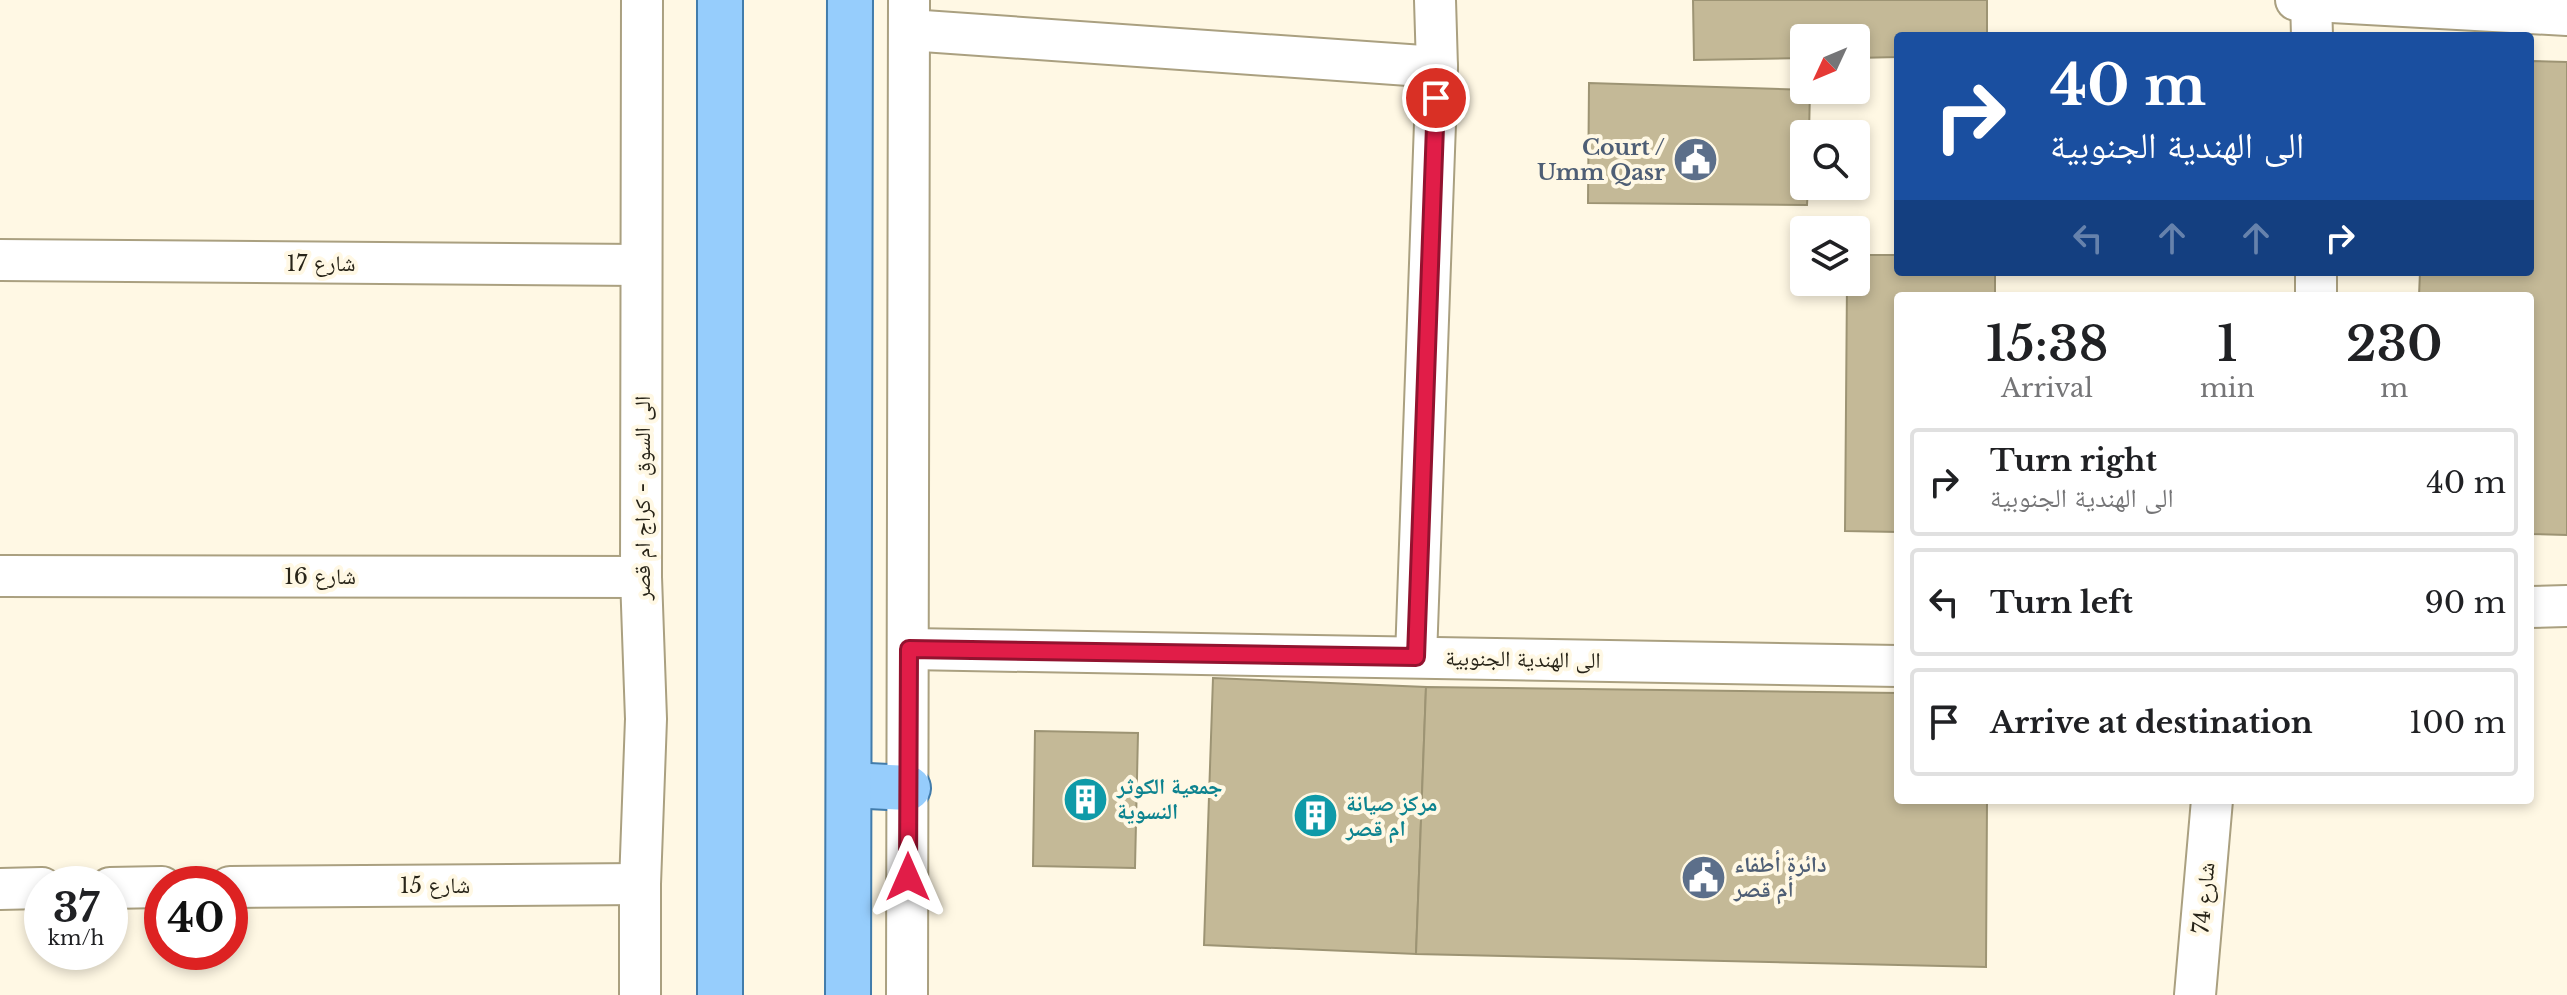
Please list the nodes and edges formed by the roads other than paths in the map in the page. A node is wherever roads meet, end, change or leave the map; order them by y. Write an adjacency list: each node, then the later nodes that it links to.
1 (642, 0): 12 (street, الى السوق - كراج ام قصر)
2 (720, 0): 28 (main road)
3 (850, 0): 20 (main road)
4 (1435, 0): 10 (street)
5 (2296, 0): 6 (street)
6 (2312, 0): 7 (street); 9 (street)
7 (2554, 10)
8 (909, 15): 10 (street); 17 (street)
9 (2312, 32)
10 (1437, 67): 18 (street)
11 (0, 260): 12 (street, شارع 17)
12 (641, 265): 14 (street, الى السوق - كراج ام قصر)
13 (0, 576): 14 (street, شارع 16)
14 (641, 577): 23 (street, الى السوق - كراج ام قصر)
15 (2567, 606): 16 (street)
16 (2534, 607)
17 (909, 649): 18 (street, الى الهندية الجنوبية); 21 (street)
18 (1416, 657): 19 (street, الى الهندية الجنوبية)
19 (1894, 666)
20 (849, 785): 21 (main road); 29 (main road)
21 (908, 788): 30 (street)
22 (2212, 804): 31 (street, شارع 74)
23 (640, 884): 24 (street, شارع 15); 27 (street, الى السوق - كراج ام قصر)
24 (248, 887)
25 (24, 888): 26 (street)
26 (0, 889)
27 (640, 995)
28 (720, 995)
29 (848, 995)
30 (907, 995)
31 (2195, 995)

